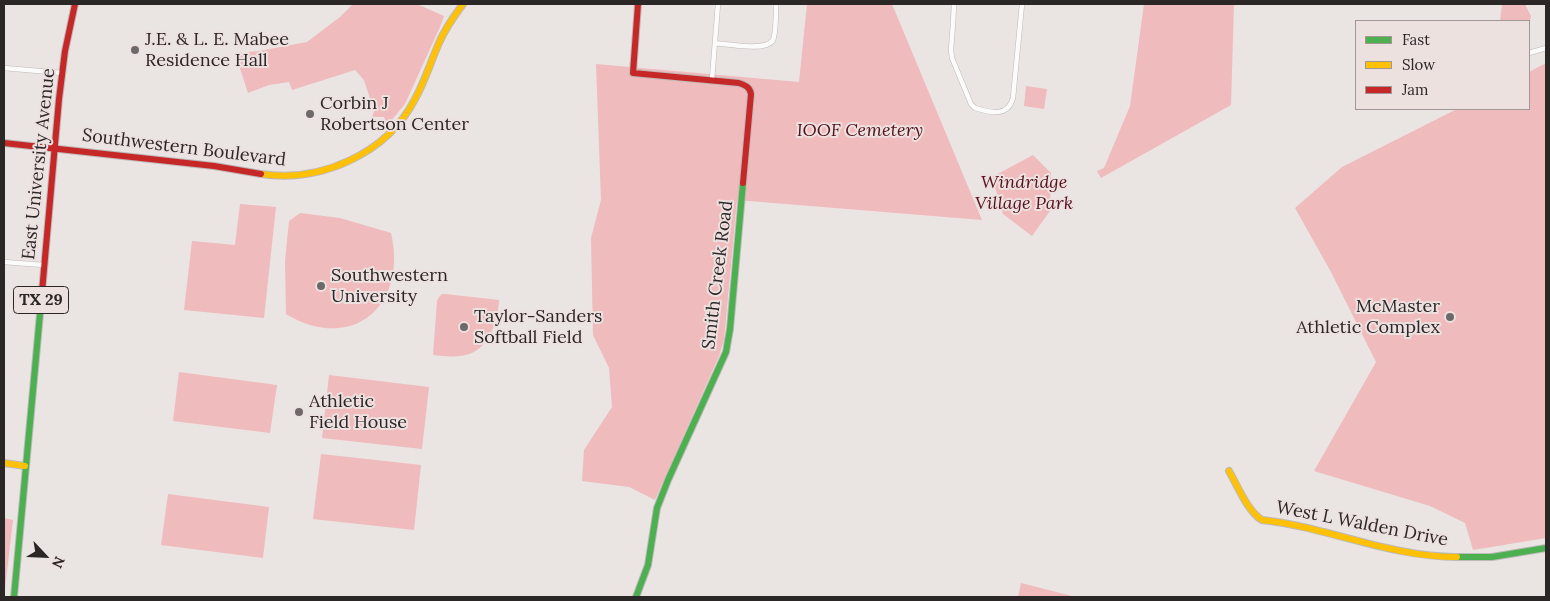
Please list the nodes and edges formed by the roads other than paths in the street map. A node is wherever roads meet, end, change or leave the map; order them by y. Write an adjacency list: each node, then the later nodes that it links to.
1 (76, 4): 12 (street, East University Avenue / TX 29)
2 (463, 4): 15 (street, Southwestern Boulevard)
3 (638, 4): 13 (street, Smith Creek Road)
4 (718, 4): 8 (street)
5 (776, 4): 8 (street)
6 (954, 4): 7 (street)
7 (1022, 4)
8 (715, 43): 13 (street)
9 (1546, 48): 10 (street)
10 (1530, 53)
11 (4, 68): 12 (street)
12 (62, 73): 15 (street, East University Avenue / TX 29)
13 (712, 79): 23 (street, Smith Creek Road)
14 (4, 143): 15 (street, Southwestern Boulevard)
15 (54, 148): 17 (street, East University Avenue / TX 29)
16 (4, 262): 17 (street)
17 (44, 265): 19 (street, East University Avenue / TX 29)
18 (4, 463): 19 (street)
19 (25, 466): 22 (street, East University Avenue / TX 29)
20 (1229, 471): 21 (street, West L Walden Drive)
21 (1546, 548)
22 (14, 597)
23 (636, 597)

